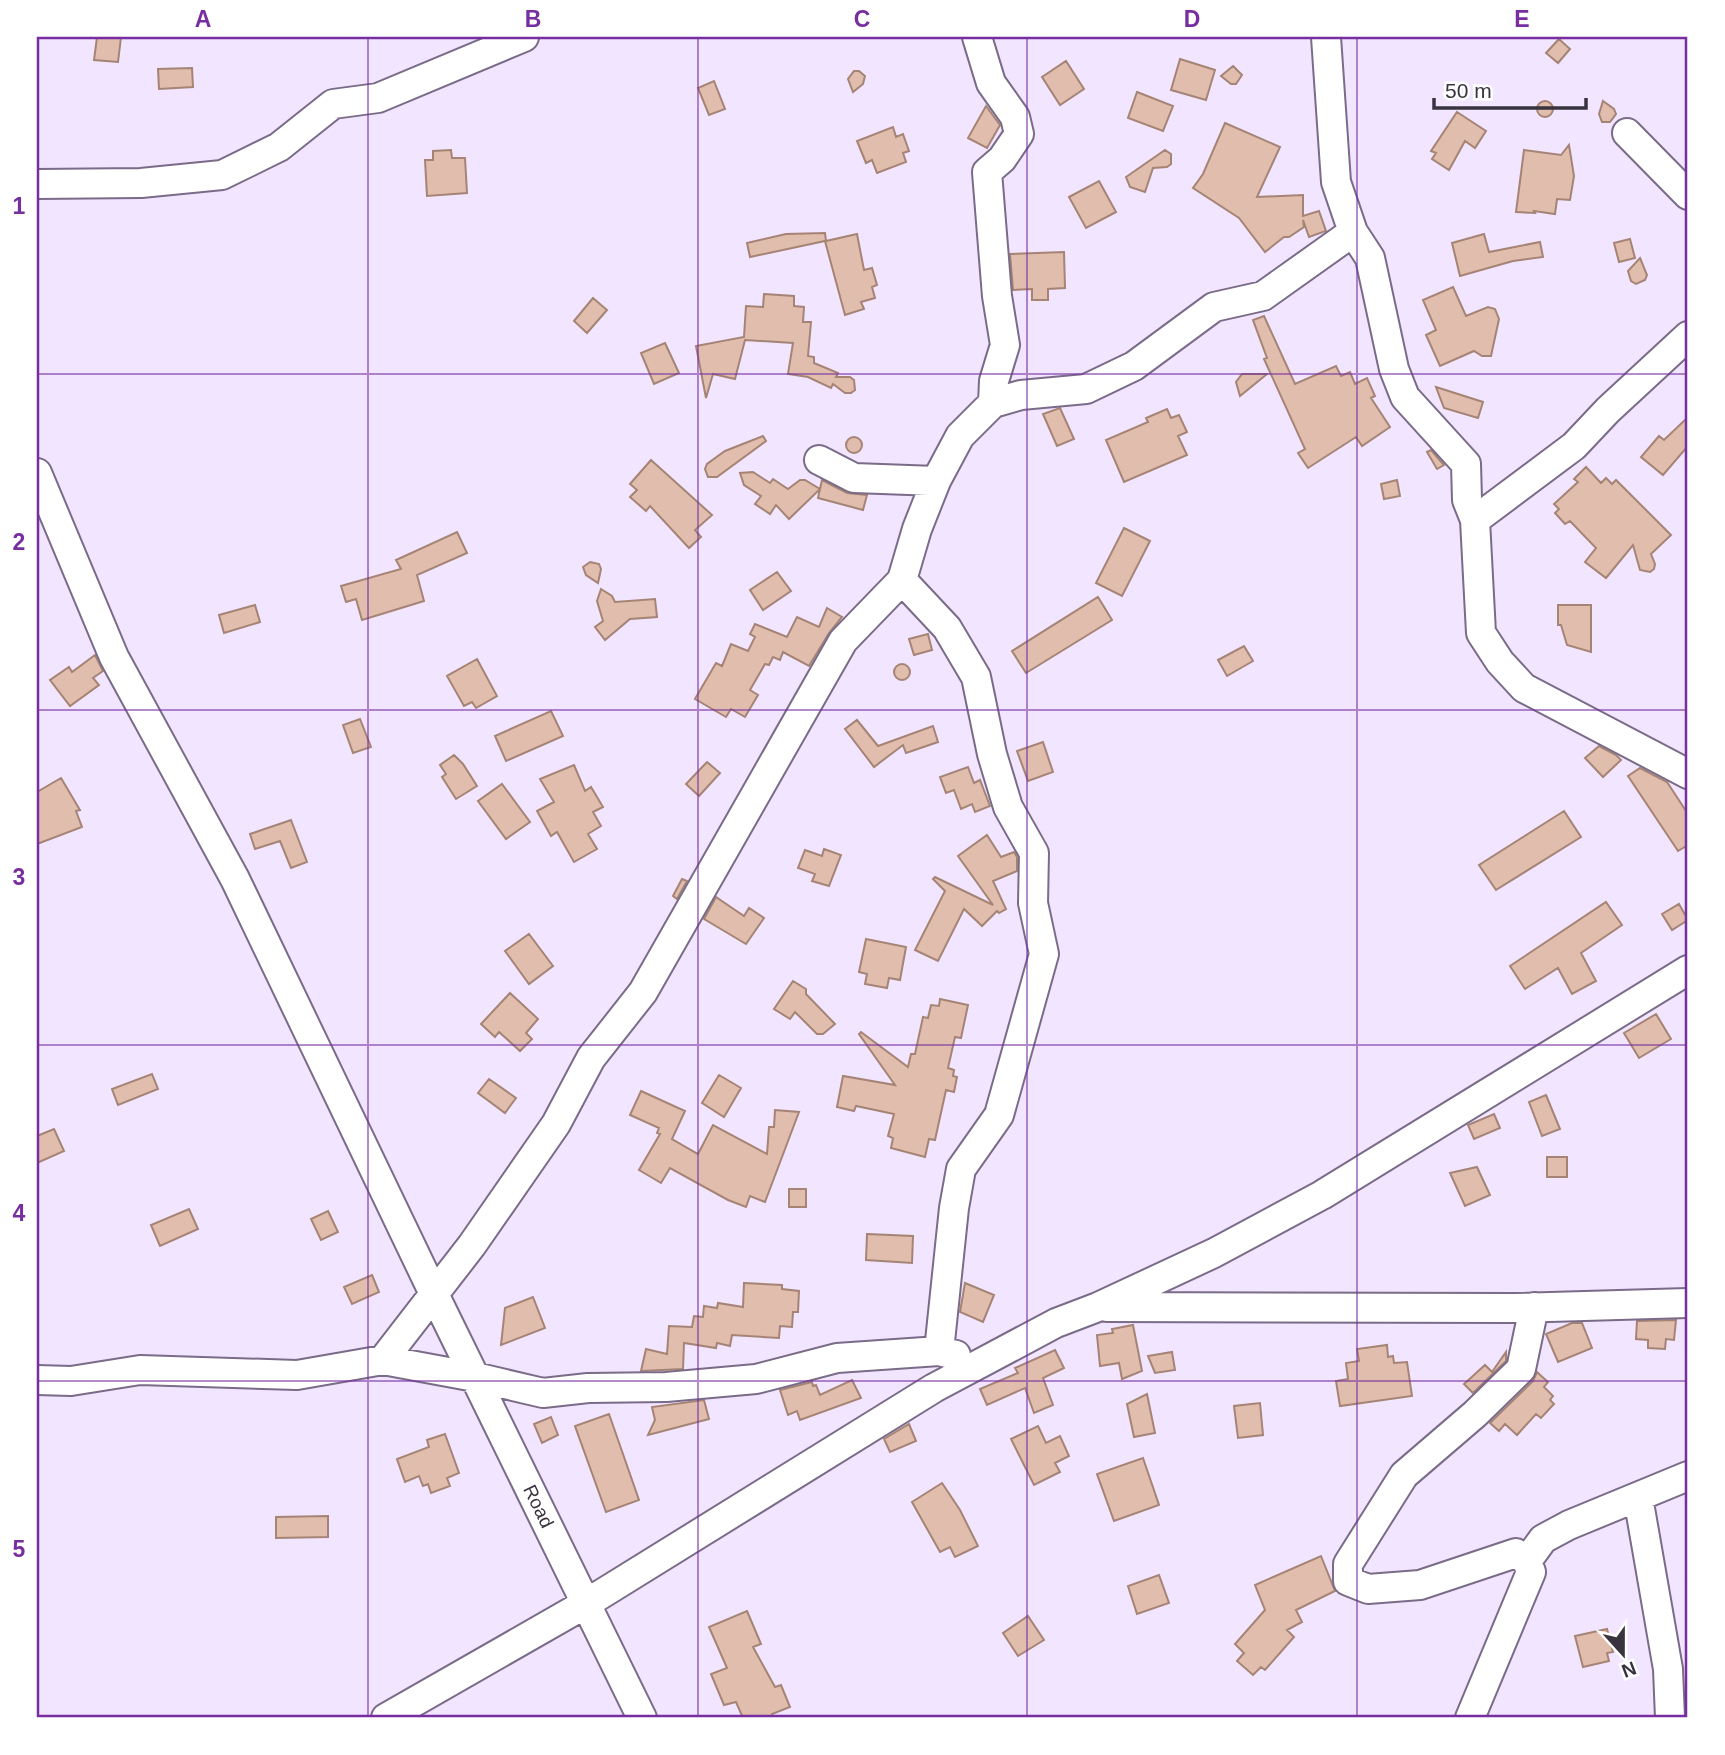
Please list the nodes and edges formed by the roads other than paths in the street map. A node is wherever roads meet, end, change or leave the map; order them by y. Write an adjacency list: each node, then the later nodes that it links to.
1 (524, 37): 5 (street)
2 (977, 37): 9 (street)
3 (1326, 37): 7 (street)
4 (1627, 133): 6 (street)
5 (37, 184)
6 (1688, 195)
7 (1353, 232): 9 (street); 13 (street)
8 (1688, 336): 13 (street)
9 (993, 403): 12 (street)
10 (819, 460): 12 (street)
11 (37, 473): 17 (street, Road)
12 (936, 481): 14 (street)
13 (1475, 520): 15 (street)
14 (902, 580): 17 (street); 21 (street)
15 (1688, 774)
16 (1688, 970): 19 (street)
17 (435, 1296): 22 (street); 24 (street, Road)
18 (1688, 1303): 20 (street)
19 (1098, 1307): 20 (street); 23 (street)
20 (1534, 1307): 28 (street)
21 (939, 1351): 23 (street); 24 (street)
22 (383, 1360): 24 (street); 25 (street)
23 (982, 1362): 29 (street)
24 (475, 1377): 29 (street, Road)
25 (37, 1380)
26 (1688, 1476): 27 (street)
27 (1638, 1497): 28 (street); 33 (street)
28 (1527, 1560): 32 (street)
29 (587, 1603): 30 (street); 31 (street, Road)
30 (386, 1718)
31 (642, 1718)
32 (1470, 1718)
33 (1670, 1718)

